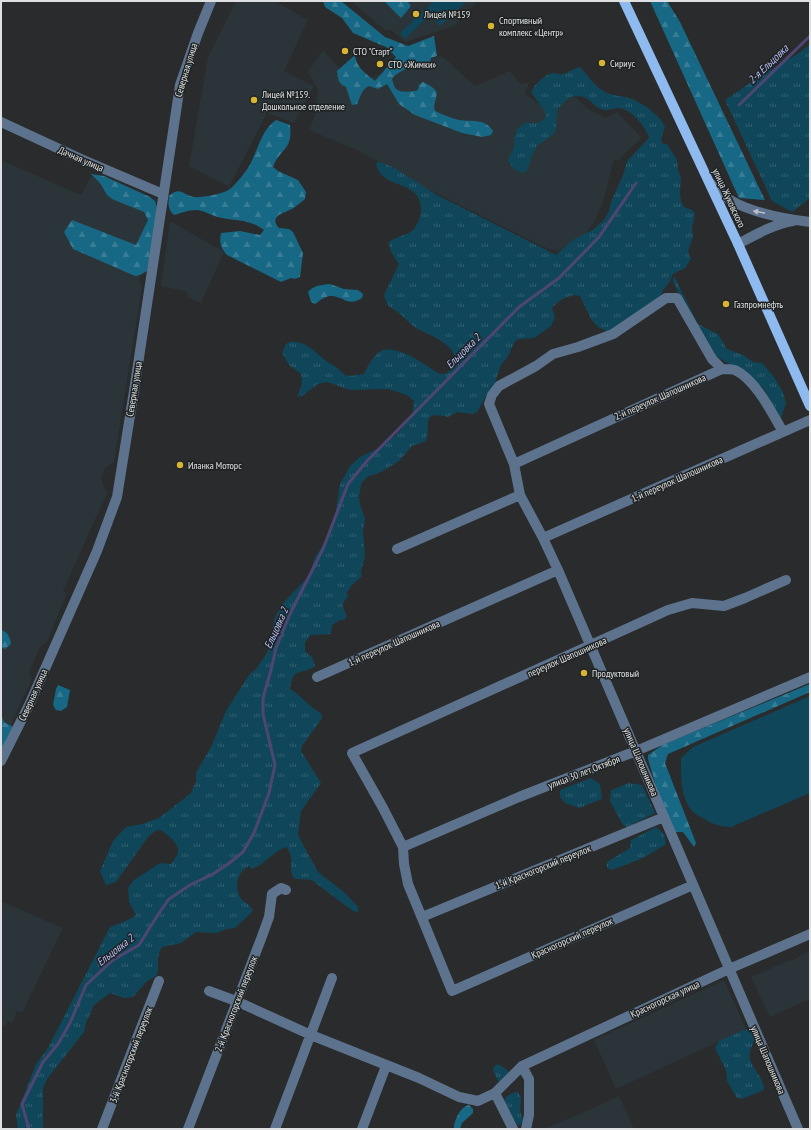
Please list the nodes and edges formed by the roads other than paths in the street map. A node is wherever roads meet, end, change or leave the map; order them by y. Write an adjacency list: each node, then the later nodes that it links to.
1 (211, 1): 5 (street, Северная улица)
2 (624, 1): 4 (main road, улица Жуковского)
3 (1, 122): 5 (street, Дачная улица)
4 (709, 182): 6 (street, one-way to 4); 8 (main road, улица Жуковского)
5 (162, 194): 23 (street, Северная улица)
6 (797, 220): 7 (street); 8 (street)
7 (810, 222)
8 (738, 244): 10 (main road, улица Жуковского)
9 (722, 369): 12 (street); 13 (street, 2-й переулок Шапошникова); 13 (street, улица Шапошникова)
10 (810, 406)
11 (810, 420): 12 (street, 1-й переулок Шапошникова)
12 (783, 432): 15 (street, 1-й переулок Шапошникова)
13 (514, 464): 14 (street, улица Шапошникова)
14 (520, 495): 15 (street, улица Шапошникова); 16 (street)
15 (543, 538): 17 (street, улица Шапошникова)
16 (397, 549)
17 (558, 570): 19 (street, улица Шапошникова); 20 (street, 1-й переулок Шапошникова)
18 (786, 580): 19 (street, переулок Шапошникова)
19 (591, 646): 22 (street, улица Шапошникова); 25 (street, переулок Шапошникова)
20 (317, 677)
21 (810, 677): 22 (street, улица 30 лет Октября)
22 (636, 751): 24 (street, улица Шапошникова); 25 (street, улица 30 лет Октября)
23 (1, 761)
24 (664, 816): 26 (street, улица Шапошникова); 28 (street, 1-й Красногорский переулок)
25 (403, 847): 28 (street)
26 (693, 885): 28 (street, Красногорский переулок); 30 (street, улица Шапошникова)
27 (286, 890): 34 (street, 2-й Красногорский переулок)
28 (422, 917)
29 (810, 934): 30 (street, Красногорская улица)
30 (729, 969): 37 (street, Красногорская улица); 45 (street, улица Шапошникова)
31 (332, 978): 35 (street)
32 (159, 981): 39 (street, 3-й Красногорский переулок)
33 (209, 992): 34 (street)
34 (236, 1001): 35 (street); 40 (street, 2-й Красногорский переулок)
35 (311, 1034): 36 (street); 41 (street)
36 (386, 1066): 38 (street); 42 (street)
37 (522, 1066): 38 (street, Красногорская улица); 44 (street)
38 (495, 1093): 43 (street)
39 (102, 1129)
40 (188, 1129)
41 (275, 1129)
42 (362, 1129)
43 (513, 1129)
44 (526, 1129)
45 (798, 1129)

